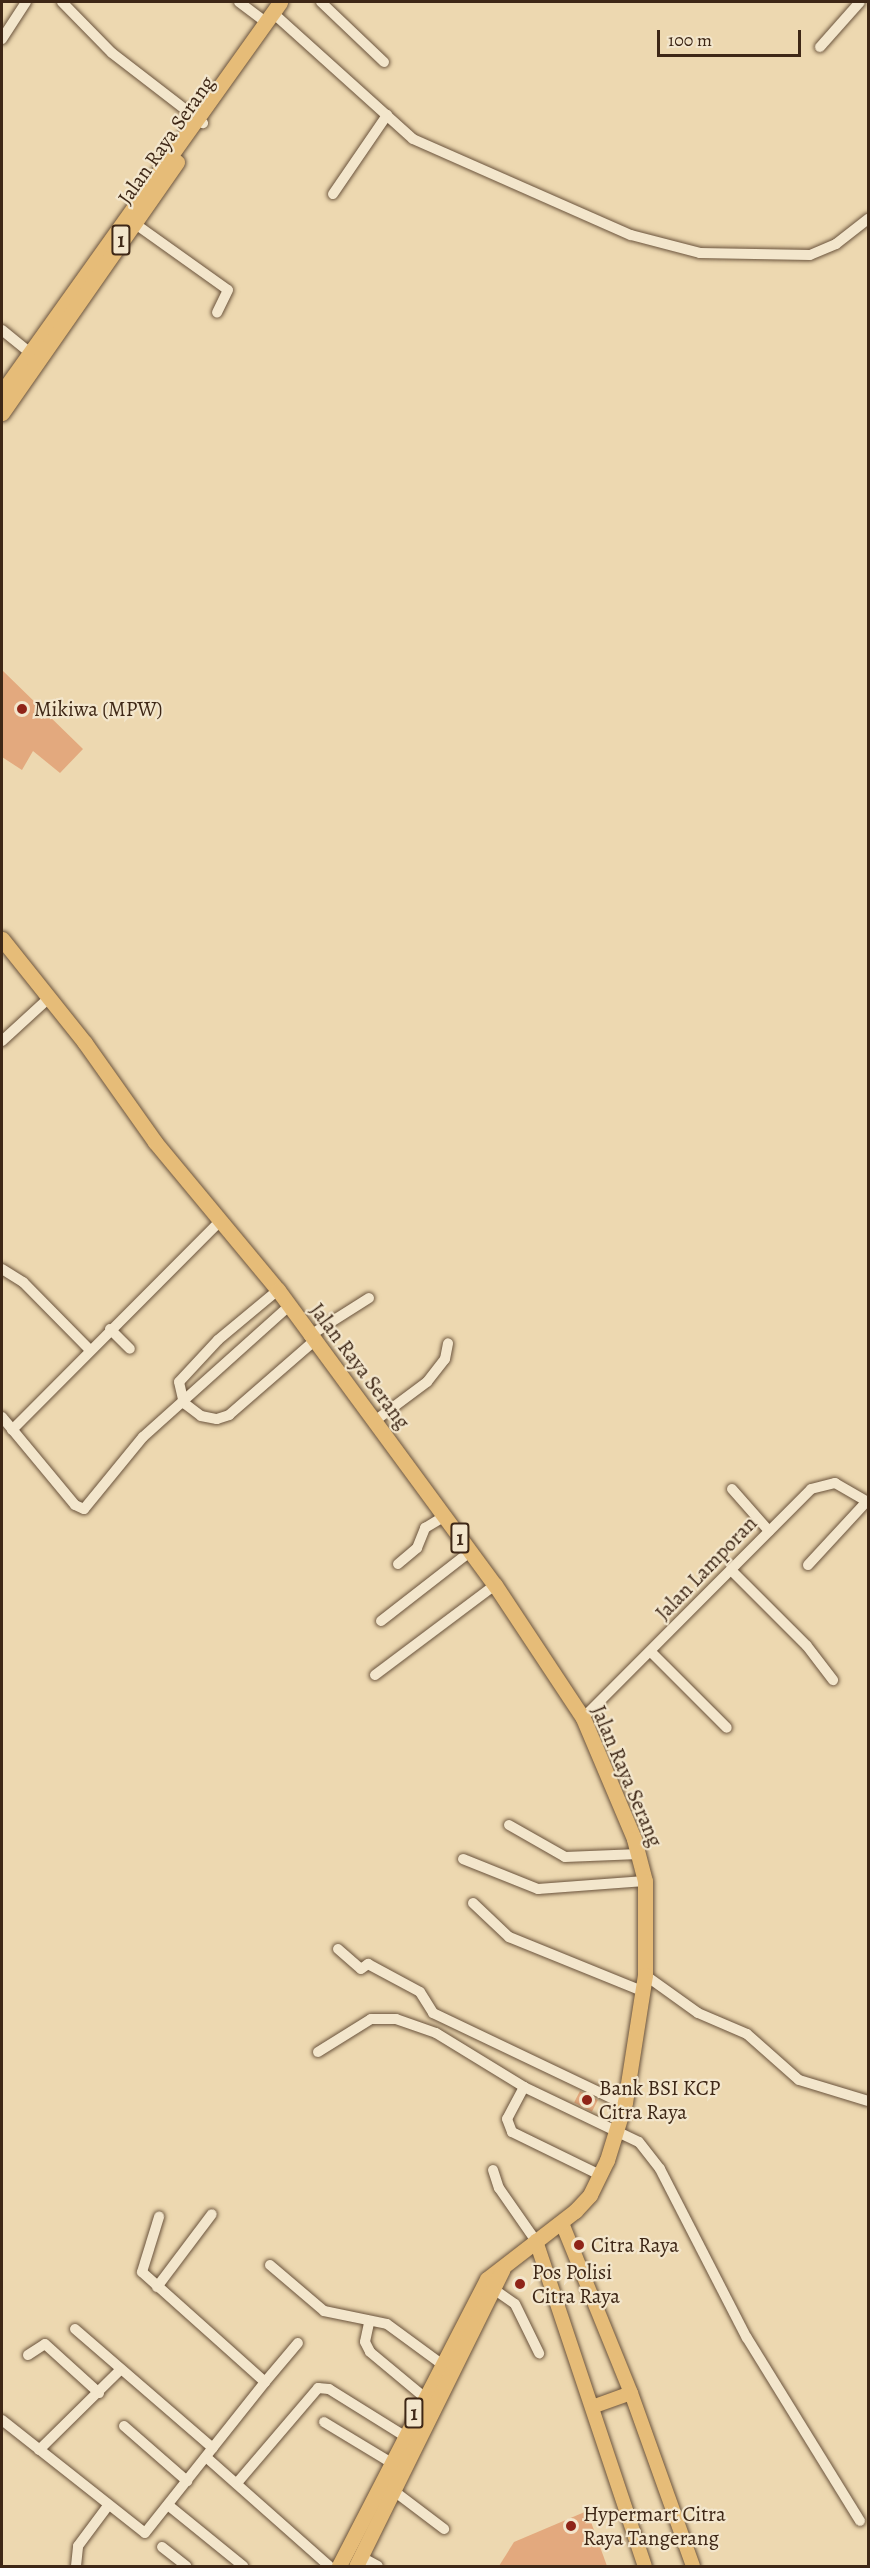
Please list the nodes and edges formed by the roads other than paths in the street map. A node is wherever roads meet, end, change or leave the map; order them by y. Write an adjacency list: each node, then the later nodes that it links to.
1 (26, 2): 7 (street)
2 (62, 2): 11 (street)
3 (239, 2): 6 (street)
4 (321, 2): 9 (street)
5 (860, 2): 8 (street)
6 (273, 12): 10 (street); 11 (highway, Jalan Raya Serang / 1)
7 (2, 39)
8 (820, 47)
9 (384, 62)
10 (387, 116): 12 (street); 13 (street)
11 (199, 121): 14 (highway, Jalan Raya Serang / 1); 17 (highway, Jalan Raya Serang / 1)
12 (333, 194)
13 (868, 219)
14 (134, 224): 15 (street); 17 (highway, Jalan Raya Serang / 1)
15 (217, 313)
16 (2, 330): 17 (street)
17 (34, 355): 18 (highway, Jalan Raya Serang / 1); 19 (highway, Jalan Raya Serang / 1)
18 (2, 392)
19 (2, 412)
20 (2, 939): 21 (highway, Jalan Raya Serang / 1)
21 (50, 998): 22 (street); 23 (highway, Jalan Raya Serang / 1)
22 (2, 1041)
23 (221, 1220): 25 (highway, Jalan Raya Serang / 1); 28 (street)
24 (2, 1269): 32 (street)
25 (278, 1290): 27 (highway, Jalan Raya Serang / 1); 33 (street)
26 (369, 1298): 29 (street)
27 (289, 1306): 29 (highway, Jalan Raya Serang / 1); 33 (street, Jalan Raya Serang)
28 (110, 1329): 31 (street); 32 (street)
29 (311, 1338): 33 (street); 35 (highway, Jalan Raya Serang / 1)
30 (448, 1343): 35 (street)
31 (130, 1349)
32 (90, 1350): 36 (street)
33 (184, 1402): 36 (street, Jalan Raya Serang)
34 (2, 1418): 36 (street, Jalan Raya Serang)
35 (376, 1420): 39 (highway, Jalan Raya Serang / 1)
36 (12, 1430)
37 (732, 1488): 40 (street)
38 (868, 1502): 40 (street, Jalan Lamporan); 43 (street)
39 (445, 1516): 41 (highway, Jalan Raya Serang / 1); 42 (street)
40 (769, 1531): 44 (street, Jalan Lamporan)
41 (471, 1551): 45 (highway, Jalan Raya Serang / 1); 46 (street)
42 (398, 1564)
43 (807, 1565)
44 (731, 1570): 47 (street, Jalan Lamporan); 49 (street)
45 (495, 1585): 48 (street); 50 (highway, Jalan Raya Serang / 1)
46 (381, 1621)
47 (651, 1652): 50 (street, Jalan Lamporan); 51 (street)
48 (375, 1674)
49 (833, 1680)
50 (583, 1718): 53 (highway, Jalan Raya Serang / 1)
51 (727, 1728)
52 (509, 1826): 53 (street)
53 (639, 1854): 55 (highway, Jalan Raya Serang / 1)
54 (463, 1858): 55 (street)
55 (645, 1881): 58 (highway, Jalan Raya Serang / 1)
56 (473, 1902): 59 (street)
57 (338, 1949): 63 (street)
58 (645, 1975): 59 (highway, Jalan Raya Serang / 1); 62 (street)
59 (642, 1991): 63 (highway, Jalan Raya Serang / 1)
60 (318, 2052): 61 (street)
61 (524, 2087): 64 (street); 66 (street)
62 (868, 2101)
63 (624, 2104): 64 (highway, Jalan Raya Serang / 1)
64 (618, 2131): 66 (highway, Jalan Raya Serang / 1); 99 (street)
65 (493, 2170): 70 (street)
66 (600, 2175): 69 (highway, Jalan Raya Serang / 1)
67 (212, 2214): 73 (street)
68 (159, 2217): 73 (street)
69 (562, 2223): 70 (highway, Jalan Raya Serang / 1); 84 (main road)
70 (536, 2241): 72 (highway, Jalan Raya Serang / 1); 86 (main road)
71 (270, 2265): 75 (street)
72 (503, 2269): 74 (highway, Jalan Raya Serang / 1); 80 (highway, Jalan Raya Serang / 1)
73 (157, 2287): 82 (street)
74 (495, 2290): 78 (street); 96 (highway, Jalan Raya Serang / 1)
75 (369, 2323): 80 (street); 85 (street)
76 (75, 2329): 81 (street)
77 (298, 2343): 82 (street)
78 (539, 2353)
79 (28, 2355): 83 (street)
80 (440, 2363): 85 (highway, Jalan Raya Serang / 1)
81 (121, 2369): 83 (street); 92 (street)
82 (265, 2382): 92 (street)
83 (99, 2393): 91 (street)
84 (631, 2393): 86 (main road); 110 (main road)
85 (423, 2396): 90 (highway, Jalan Raya Serang / 1)
86 (592, 2407): 109 (main road)
87 (2, 2420): 91 (street)
88 (324, 2422): 93 (street)
89 (124, 2426): 94 (street)
90 (403, 2435): 93 (highway, Jalan Raya Serang / 1); 95 (street)
91 (39, 2450): 98 (street)
92 (210, 2452): 94 (street); 95 (street)
93 (390, 2462): 107 (highway, Jalan Raya Serang / 1)
94 (187, 2481): 97 (street)
95 (237, 2483): 106 (street)
96 (393, 2492): 100 (street); 102 (highway, Jalan Raya Serang / 1)
97 (168, 2505): 98 (street); 105 (street)
98 (107, 2507): 103 (street)
99 (860, 2521)
100 (444, 2529)
101 (162, 2547): 104 (street)
102 (358, 2562): 108 (street)
103 (76, 2566)
104 (186, 2566)
105 (243, 2566)
106 (329, 2566)
107 (339, 2566)
108 (378, 2566)
109 (645, 2566)
110 (693, 2566)

